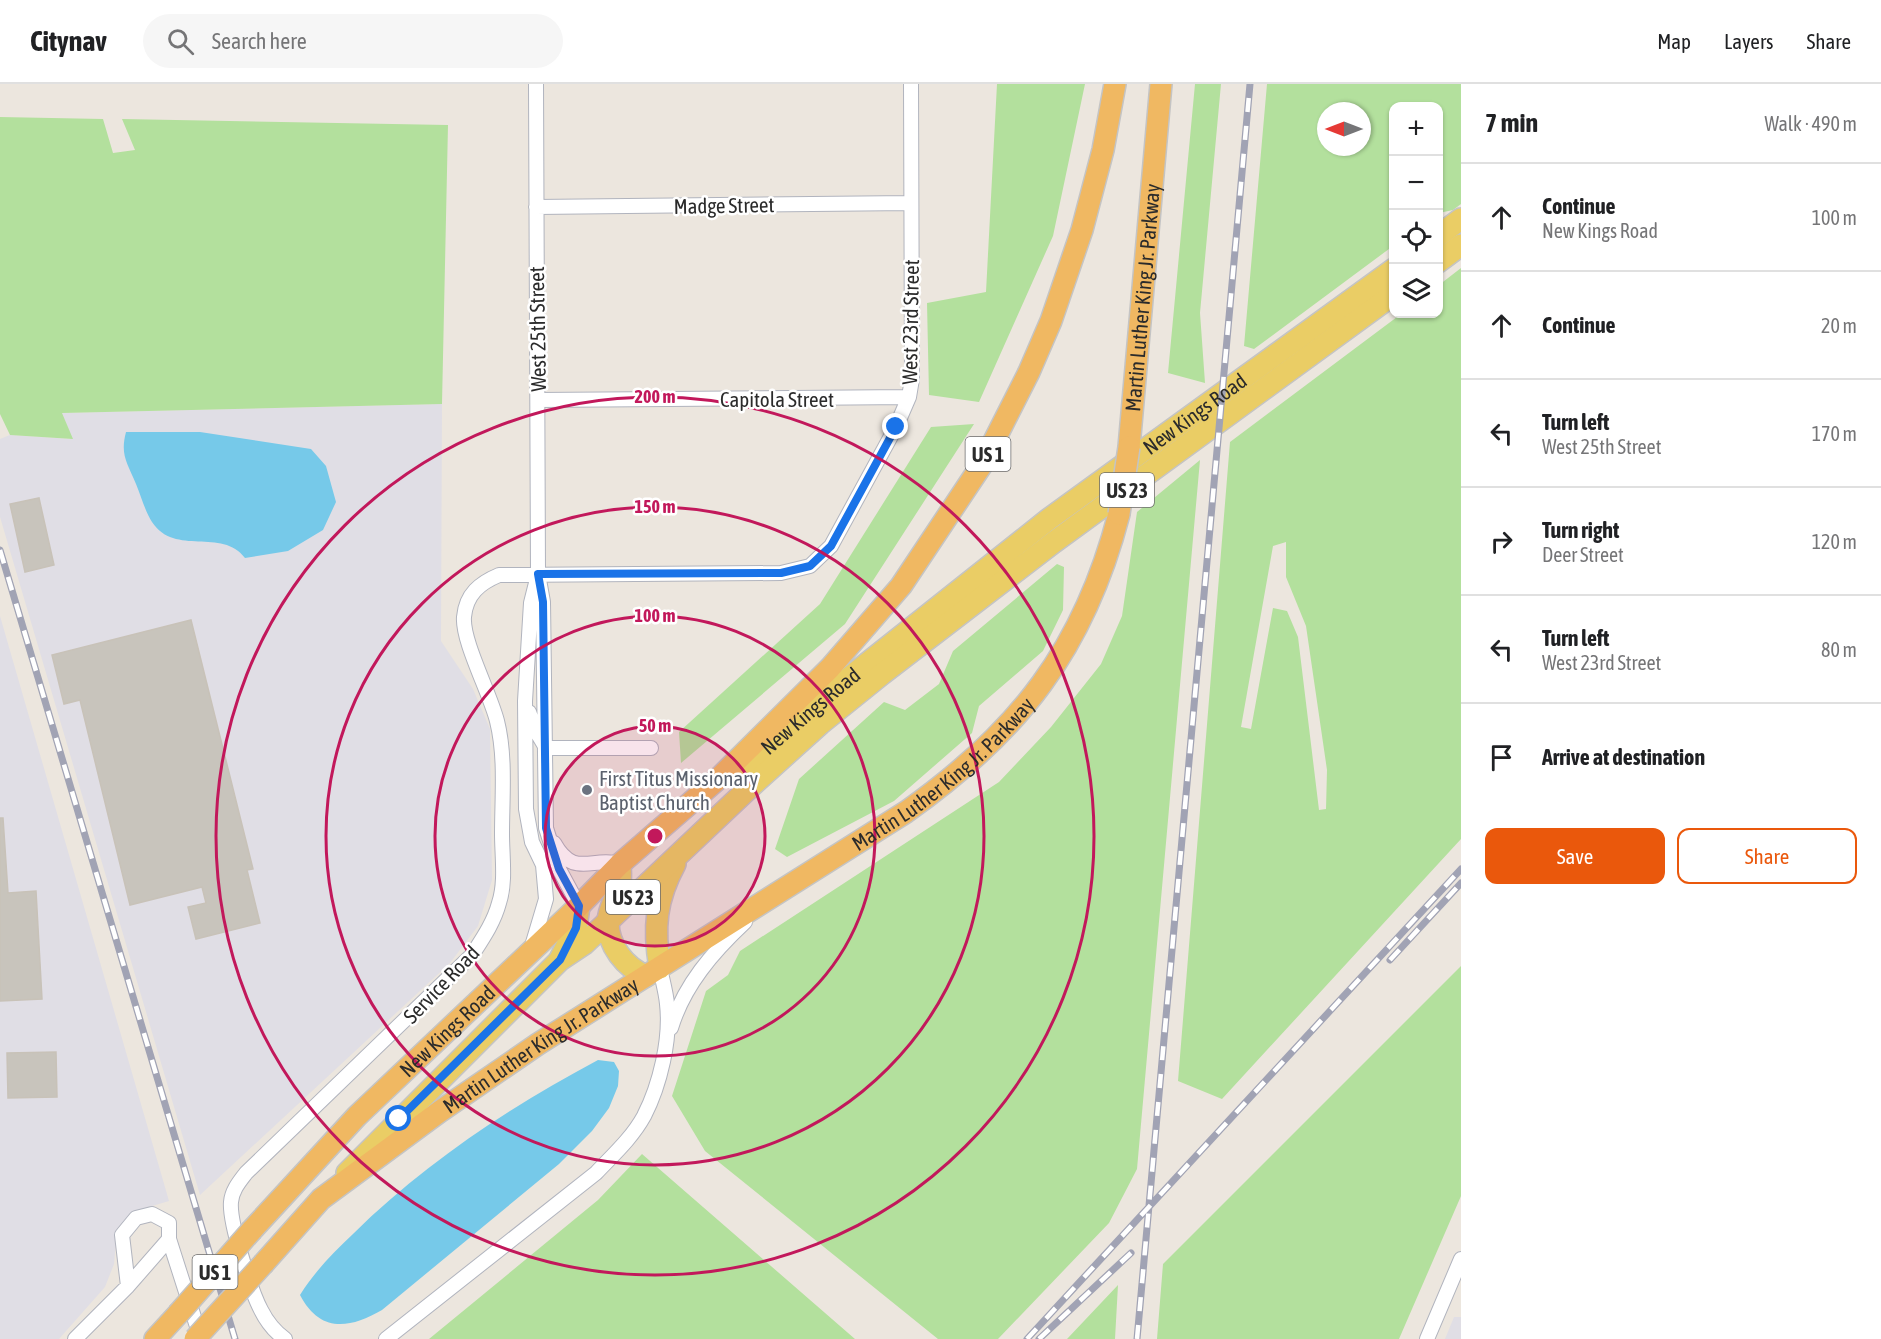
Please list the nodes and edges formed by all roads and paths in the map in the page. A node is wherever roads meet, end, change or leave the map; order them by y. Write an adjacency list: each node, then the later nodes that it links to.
1 (536, 84): 6 (street, West 25th Street)
2 (911, 84): 5 (street, West 23rd Street)
3 (1115, 84): 23 (highway, US 1)
4 (1161, 84): 27 (highway, Martin Luther King Jr. Parkway / US 1, bridge)
5 (911, 203): 6 (street, Madge Street); 15 (street, West 23rd Street)
6 (536, 207): 16 (street, West 25th Street)
7 (1461, 219): 8 (main road)
8 (1443, 232)
9 (1461, 245): 10 (main road)
10 (1443, 258)
11 (1389, 273): 13 (main road, New Kings Road / US 23)
12 (1389, 298): 14 (main road, New Kings Road / US 23)
13 (1282, 351): 14 (street); 19 (main road, New Kings Road / US 23)
14 (1302, 361): 19 (main road, New Kings Road / US 23)
15 (909, 398): 16 (street, Capitola Street); 17 (street, West 23rd Street)
16 (538, 400): 18 (street, West 25th Street)
17 (810, 566): 18 (street, Service Road)
18 (538, 574): 20 (street, West 25th Street); 21 (street, West 25th Street); 42 (street, Service Road)
19 (947, 612): 23 (main road, New Kings Road / US 23); 25 (main road, New Kings Road / US 23)
20 (525, 701): 21 (street); 30 (street, West 25th Street)
21 (546, 748): 22 (street); 24 (street, West 25th Street)
22 (651, 748)
23 (719, 778): 26 (highway, New Kings Road / US 1)
24 (546, 828): 26 (street); 28 (street, West 25th Street)
25 (683, 850): 29 (main road, New Kings Road / US 23); 32 (main road)
26 (620, 864): 28 (highway, New Kings Road / US 1); 29 (main road)
27 (775, 895): 32 (highway, Martin Luther King Jr. Parkway / US 1); 33 (street)
28 (579, 906): 30 (highway, New Kings Road / US 1); 31 (main road)
29 (608, 921): 31 (main road, New Kings Road / US 23); 32 (main road)
30 (529, 953): 39 (highway, New Kings Road / US 1, bridge)
31 (560, 960): 34 (main road, New Kings Road / US 23)
32 (653, 972): 33 (street); 34 (highway, Martin Luther King Jr. Parkway / US 1)
33 (664, 1053): 43 (street)
34 (321, 1199): 40 (highway, New Kings Road / US 1, bridge)
35 (169, 1239): 37 (street); 37 (street); 41 (street)
36 (1461, 1259): 44 (street)
37 (128, 1286): 38 (street)
38 (75, 1339)
39 (155, 1339)
40 (195, 1339)
41 (201, 1339)
42 (285, 1339)
43 (386, 1339)
44 (1427, 1339)

